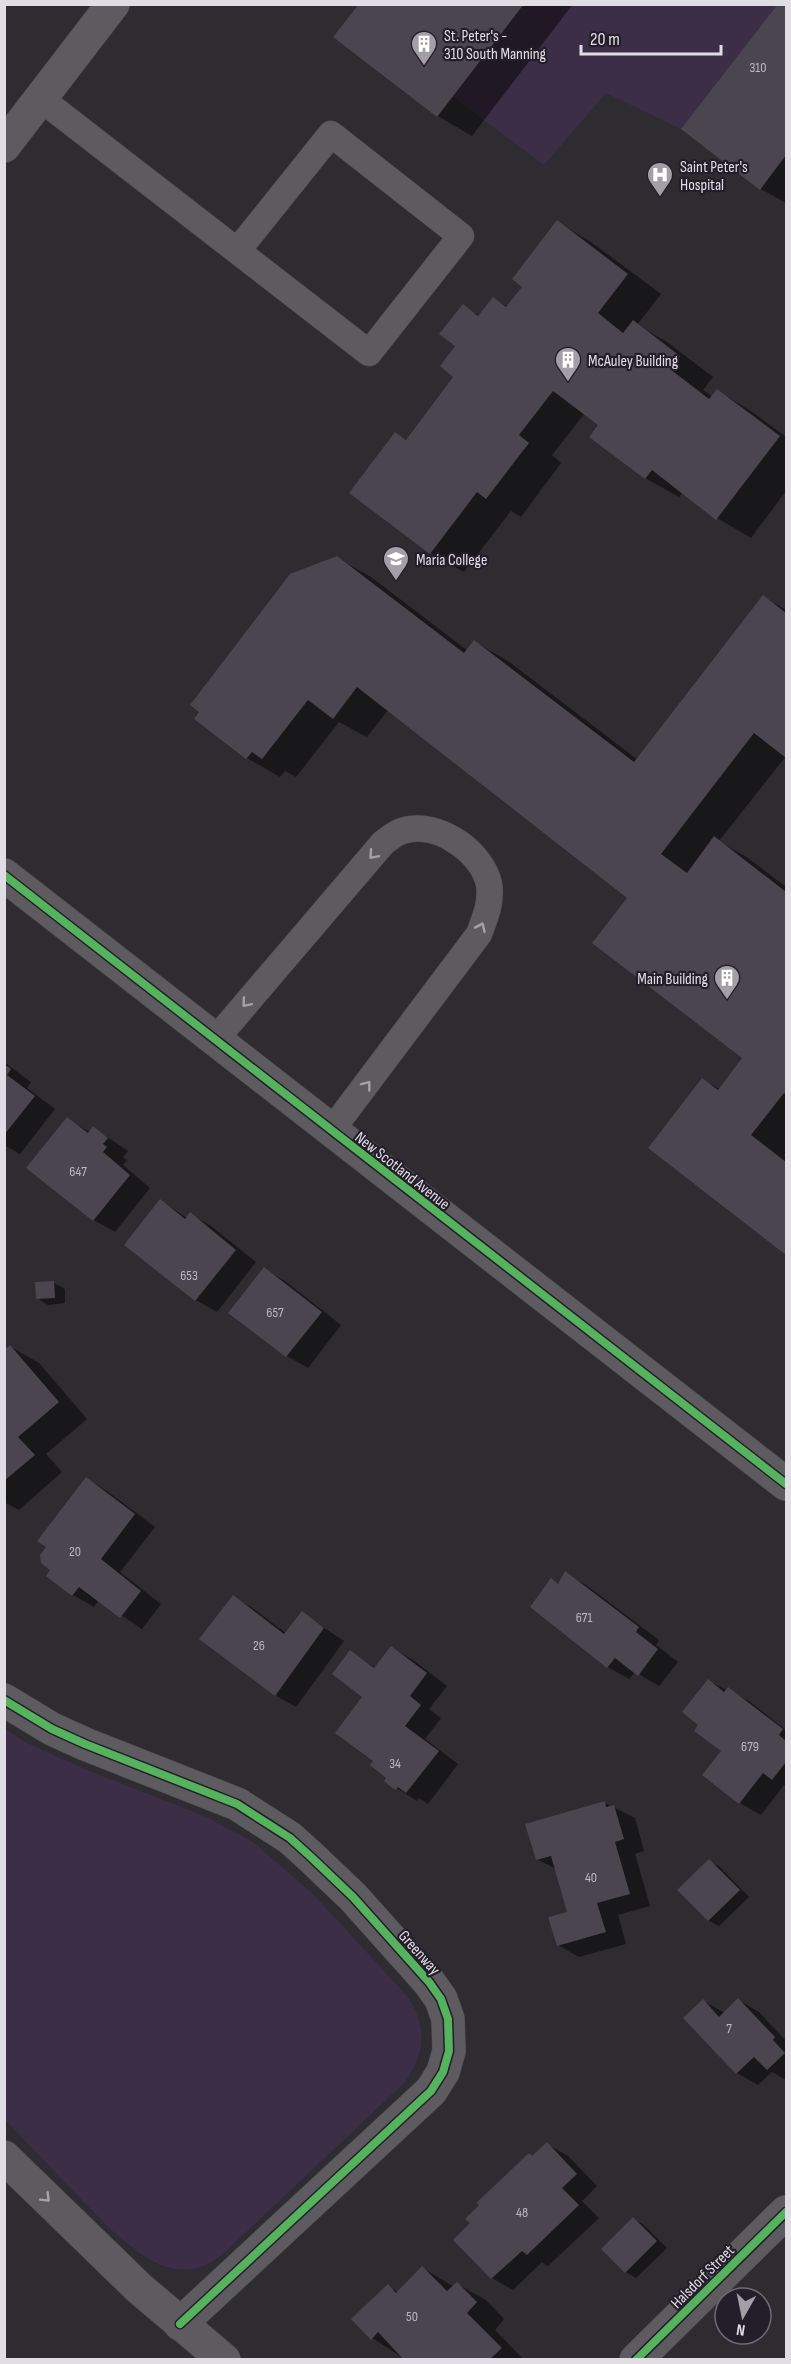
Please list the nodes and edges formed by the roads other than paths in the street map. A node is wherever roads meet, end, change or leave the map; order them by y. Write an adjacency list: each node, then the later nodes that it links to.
1 (113, 4): 2 (street)
2 (41, 99): 3 (street); 4 (lane)
3 (4, 146)
4 (238, 250): 4 (lane)
5 (4, 875): 6 (street, New Scotland Avenue)
6 (215, 1040): 7 (street, New Scotland Avenue); 7 (lane, one-way to 6)
7 (331, 1131): 8 (street, New Scotland Avenue)
8 (786, 1484)
9 (4, 1700): 12 (street, Greenway)
10 (4, 2157): 12 (street, one-way to 12)
11 (786, 2212): 14 (street, Halsdorf Street)
12 (180, 2324): 13 (street)
13 (224, 2360)
14 (636, 2360)

